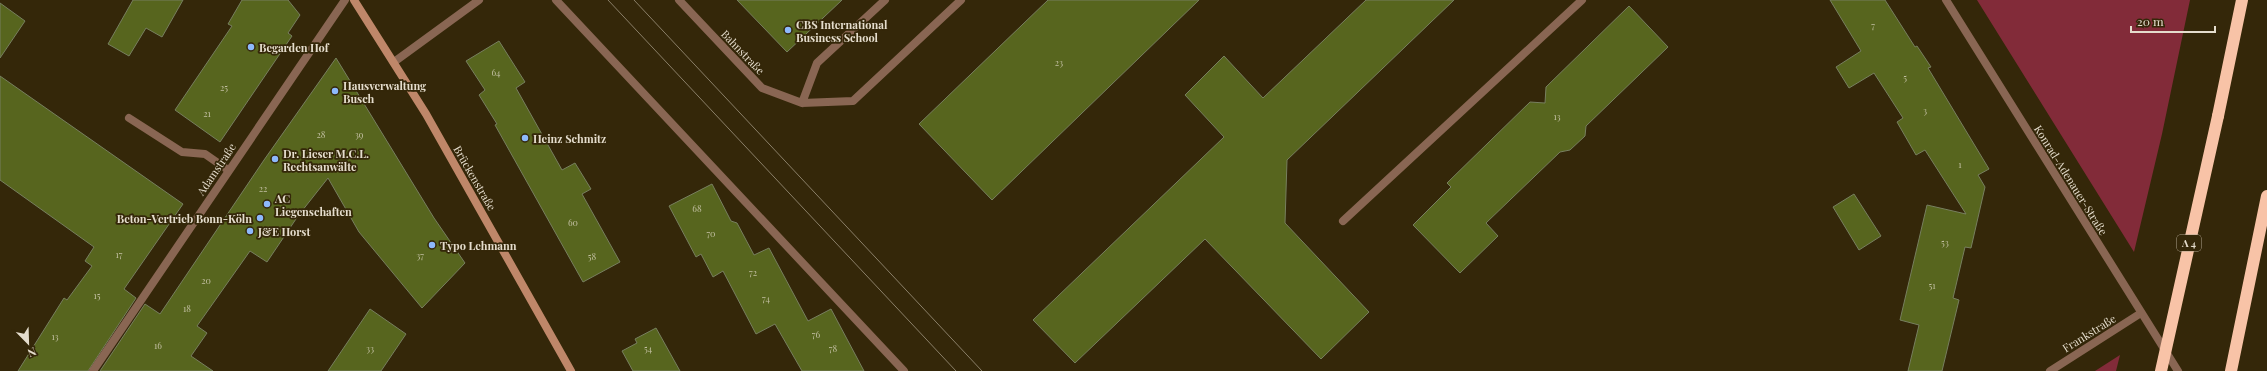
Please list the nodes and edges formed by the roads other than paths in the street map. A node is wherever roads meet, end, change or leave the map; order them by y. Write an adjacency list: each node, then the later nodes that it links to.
1 (345, 0): 14 (street, Adamstraße)
2 (354, 0): 11 (main road, Brückenstraße)
3 (480, 0): 11 (street)
4 (556, 0): 20 (street)
5 (679, 0): 12 (street, Bahnstraße)
6 (885, 0): 12 (street)
7 (961, 0): 12 (street)
8 (1582, 0): 16 (street)
9 (1946, 0): 17 (street, Konrad-Adenauer-Straße)
10 (2242, 0): 22 (highway, A 4, bridge)
11 (394, 62): 19 (main road, Brückenstraße)
12 (802, 103)
13 (129, 118): 14 (street)
14 (228, 170): 18 (street, Adamstraße)
15 (2267, 196): 24 (highway)
16 (1343, 221)
17 (2141, 314): 21 (street, Frankstraße); 23 (street, Konrad-Adenauer-Straße)
18 (93, 371)
19 (571, 371)
20 (904, 371)
21 (2050, 371)
22 (2161, 371)
23 (2178, 371)
24 (2230, 371)

